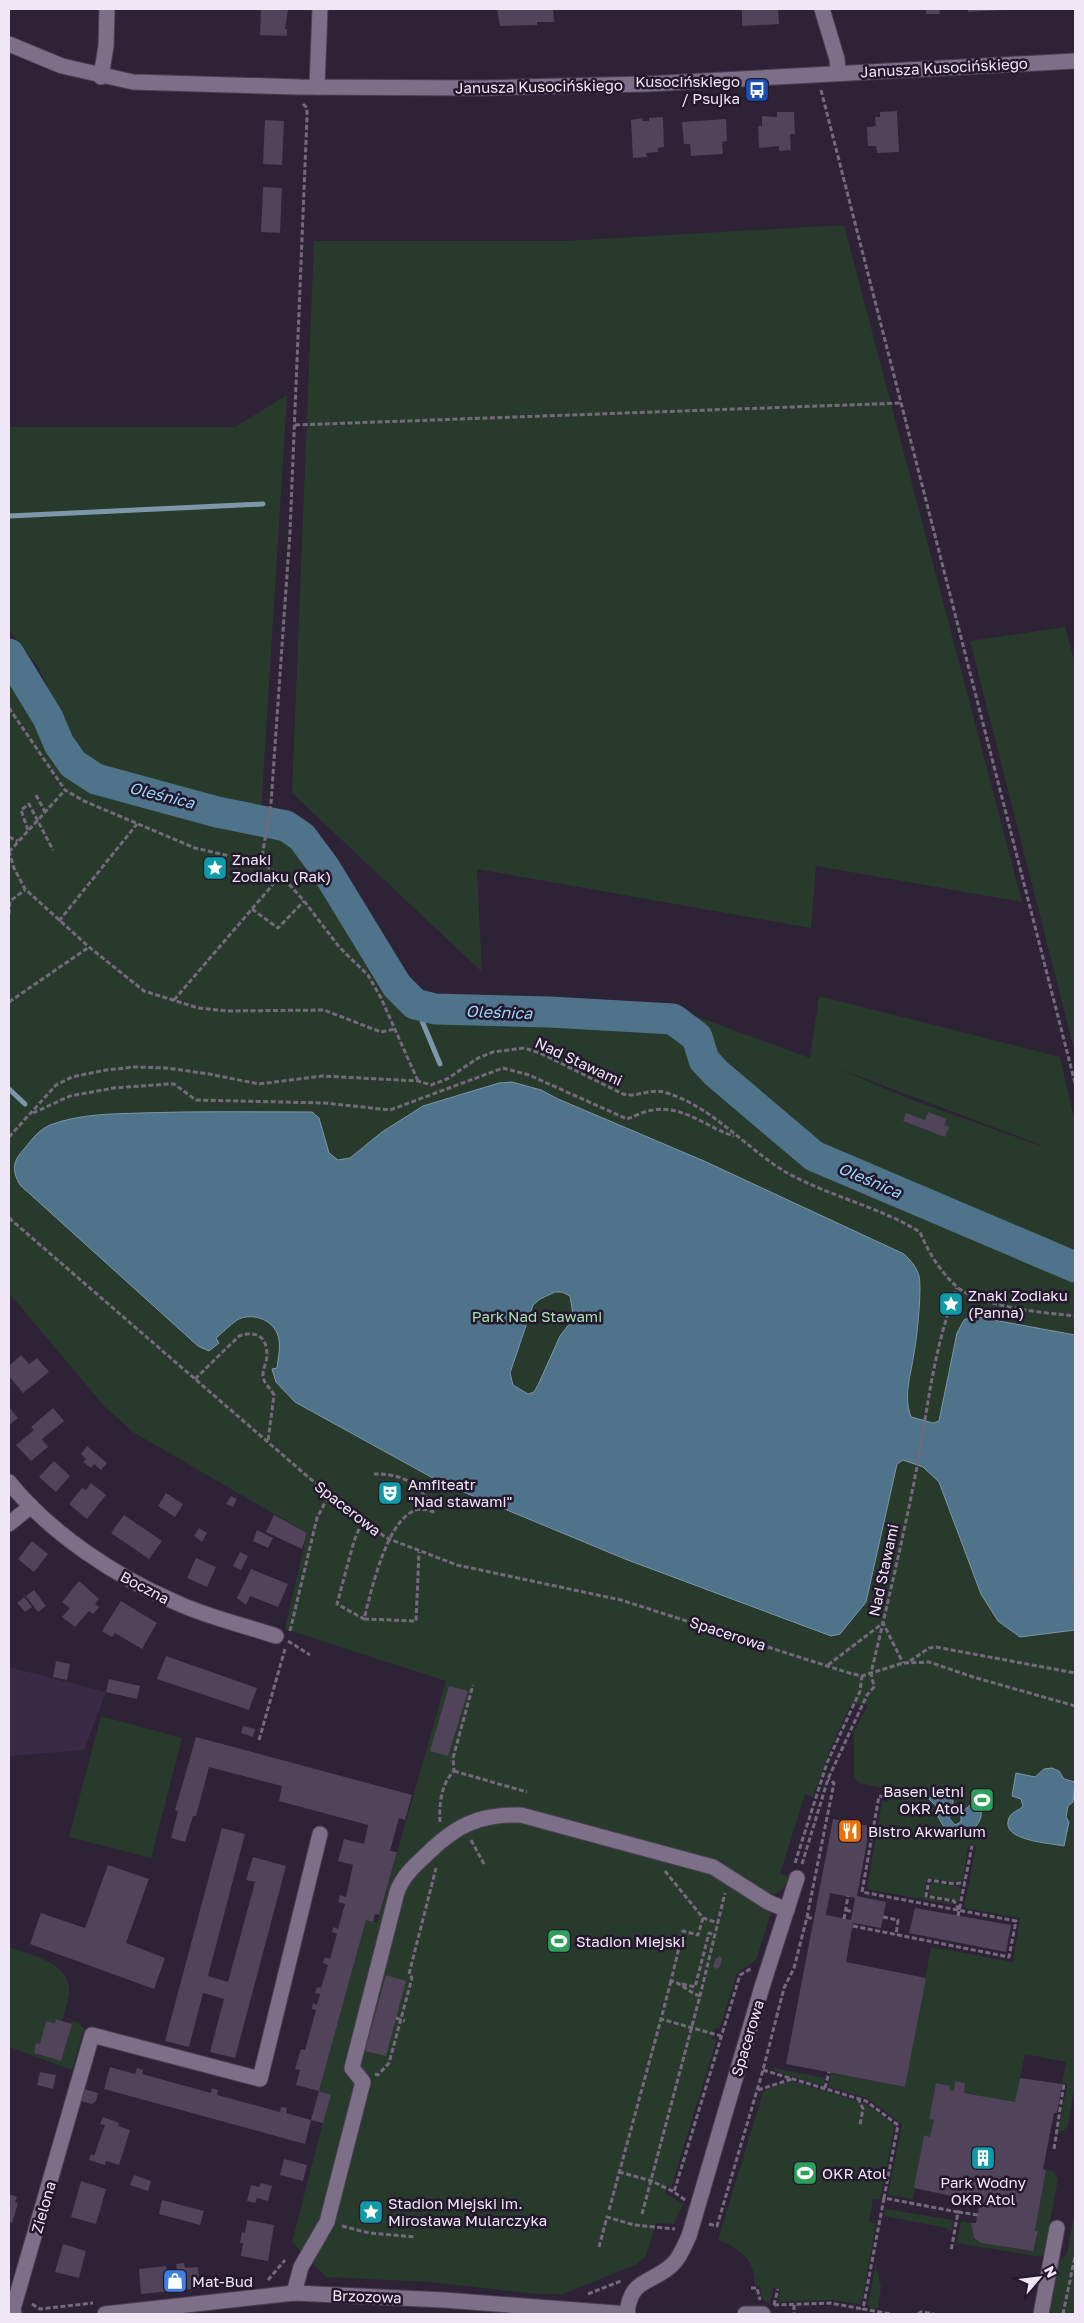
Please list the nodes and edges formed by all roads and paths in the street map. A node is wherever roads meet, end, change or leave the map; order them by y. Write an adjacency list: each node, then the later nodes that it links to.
1 (107, 9): 8 (street)
2 (320, 9): 10 (street)
3 (822, 9): 6 (street)
4 (9, 44): 8 (street, Janusza Kusocińskiego)
5 (1075, 61): 6 (street, Janusza Kusocińskiego)
6 (838, 72): 7 (street, Janusza Kusocińskiego)
7 (819, 74): 10 (street, Janusza Kusocińskiego); 11 (path)
8 (101, 76): 9 (street, Janusza Kusocińskiego)
9 (300, 87): 10 (street, Janusza Kusocińskiego); 12 (path)
10 (317, 87)
11 (902, 403): 12 (path); 37 (path)
12 (295, 425): 24 (path)
13 (9, 708): 14 (path)
14 (66, 790): 16 (path); 18 (path)
15 (36, 795): 16 (path)
16 (45, 812): 17 (path)
17 (37, 820): 19 (path); 19 (path); 22 (path)
18 (138, 824): 24 (path); 31 (path)
19 (28, 830): 21 (path)
20 (9, 837): 21 (path)
21 (18, 841): 23 (path)
22 (53, 850)
23 (9, 851): 26 (path)
24 (261, 862): 25 (path)
25 (281, 875): 28 (path); 29 (path)
26 (25, 890): 27 (path); 31 (path)
27 (9, 901): 30 (path)
28 (304, 901): 29 (path); 35 (path)
29 (252, 909): 33 (path)
30 (9, 914)
31 (59, 920): 32 (path)
32 (89, 947): 33 (path); 34 (path)
33 (174, 1001): 35 (path)
34 (9, 1002)
35 (395, 1029): 36 (path)
36 (418, 1081): 38 (path, Nad Stawami); 40 (path, Nad Stawami)
37 (1075, 1084)
38 (30, 1114): 39 (path, Nad Stawami); 40 (path)
39 (9, 1137)
40 (737, 1137): 42 (path, Nad Stawami)
41 (9, 1218): 44 (path, Spacerowa)
42 (957, 1288): 43 (path, Nad Stawami); 57 (path, Nad Stawami)
43 (1075, 1316)
44 (195, 1379): 45 (path, Spacerowa); 45 (path)
45 (268, 1442): 48 (path, Spacerowa)
46 (374, 1474): 52 (path)
47 (9, 1482): 49 (street, Boczna)
48 (329, 1495): 50 (path, Spacerowa); 58 (path)
49 (31, 1506): 51 (street); 58 (street, Boczna)
50 (362, 1522): 52 (path, Spacerowa); 56 (path)
51 (9, 1524)
52 (388, 1539): 53 (path, Spacerowa); 56 (path)
53 (419, 1552): 56 (path); 62 (path, Spacerowa)
54 (1073, 1568): 55 (path)
55 (1075, 1592)
56 (364, 1620)
57 (883, 1623): 61 (path); 62 (path); 63 (path, Nad Stawami)
58 (282, 1638): 59 (path); 68 (path)
59 (310, 1655)
60 (910, 1662): 61 (path); 64 (path); 67 (path)
61 (903, 1663): 63 (path)
62 (828, 1665): 65 (path, Spacerowa)
63 (871, 1672): 65 (path); 70 (path)
64 (1075, 1673)
65 (862, 1676): 79 (path)
66 (473, 1685): 69 (path)
67 (1075, 1706)
68 (259, 1740)
69 (454, 1771): 71 (path); 75 (path)
70 (828, 1779): 79 (path); 82 (path)
71 (527, 1792)
72 (889, 1798): 87 (path)
73 (462, 1826): 75 (street); 77 (path); 80 (street)
74 (320, 1834): 142 (street, Zielona)
75 (440, 1840): 107 (path); 111 (street)
76 (972, 1846): 81 (path)
77 (484, 1864)
78 (664, 1869): 90 (path)
79 (794, 1875): 85 (street, Spacerowa)
80 (730, 1877): 85 (street); 95 (path)
81 (965, 1882): 87 (path); 87 (path)
82 (815, 1883): 83 (path); 91 (path)
83 (820, 1885)
84 (848, 1896): 86 (path)
85 (787, 1910): 103 (street, Spacerowa)
86 (846, 1910): 88 (path); 94 (path)
87 (960, 1911): 89 (path); 98 (path)
88 (853, 1912)
89 (958, 1916)
90 (703, 1918): 95 (path); 99 (path)
91 (807, 1918): 92 (path); 112 (path)
92 (814, 1918)
93 (883, 1918): 98 (path)
94 (844, 1919)
95 (718, 1923): 97 (path)
96 (852, 1926): 98 (path)
97 (715, 1935): 100 (path); 104 (path)
98 (896, 1935)
99 (671, 1981): 100 (path); 102 (path)
100 (682, 1984): 104 (path)
101 (664, 1986): 102 (path)
102 (670, 1987): 106 (path)
103 (762, 1987): 110 (path); 129 (street, Spacerowa)
104 (700, 1996): 109 (path)
105 (396, 2018): 107 (path)
106 (661, 2019): 109 (path); 121 (path)
107 (400, 2020): 108 (path); 111 (path)
108 (405, 2021)
109 (692, 2027): 110 (path); 122 (path)
110 (721, 2036): 123 (path)
111 (352, 2068): 130 (street)
112 (764, 2070): 114 (path); 117 (path)
113 (829, 2072): 116 (path)
114 (793, 2079): 116 (path); 117 (path)
115 (1064, 2083): 120 (path)
116 (825, 2088): 118 (path)
117 (757, 2090): 129 (path)
118 (858, 2098): 119 (path); 124 (path)
119 (860, 2125)
120 (1054, 2149)
121 (619, 2172): 122 (path); 125 (path)
122 (652, 2181): 123 (path); 127 (path)
123 (674, 2192): 129 (path)
124 (884, 2198): 126 (path); 141 (path)
125 (609, 2210)
126 (958, 2212): 128 (path); 134 (path)
127 (642, 2214)
128 (978, 2215)
129 (687, 2218): 133 (path); 144 (street, Spacerowa)
130 (327, 2222): 132 (path); 138 (street)
131 (1057, 2228): 150 (street)
132 (416, 2237)
133 (599, 2247)
134 (951, 2251)
135 (1075, 2256): 151 (path)
136 (751, 2288): 140 (path)
137 (778, 2288): 140 (path)
138 (294, 2293): 143 (street, Brzozowa); 144 (street, Brzozowa)
139 (794, 2305): 140 (path); 141 (path); 146 (path)
140 (767, 2307): 145 (street)
141 (863, 2309): 147 (path)
142 (14, 2314)
143 (105, 2314)
144 (628, 2314)
145 (745, 2314)
146 (794, 2314)
147 (891, 2314)
148 (918, 2314): 149 (path)
149 (934, 2314)
150 (1041, 2314)
151 (1063, 2314)

